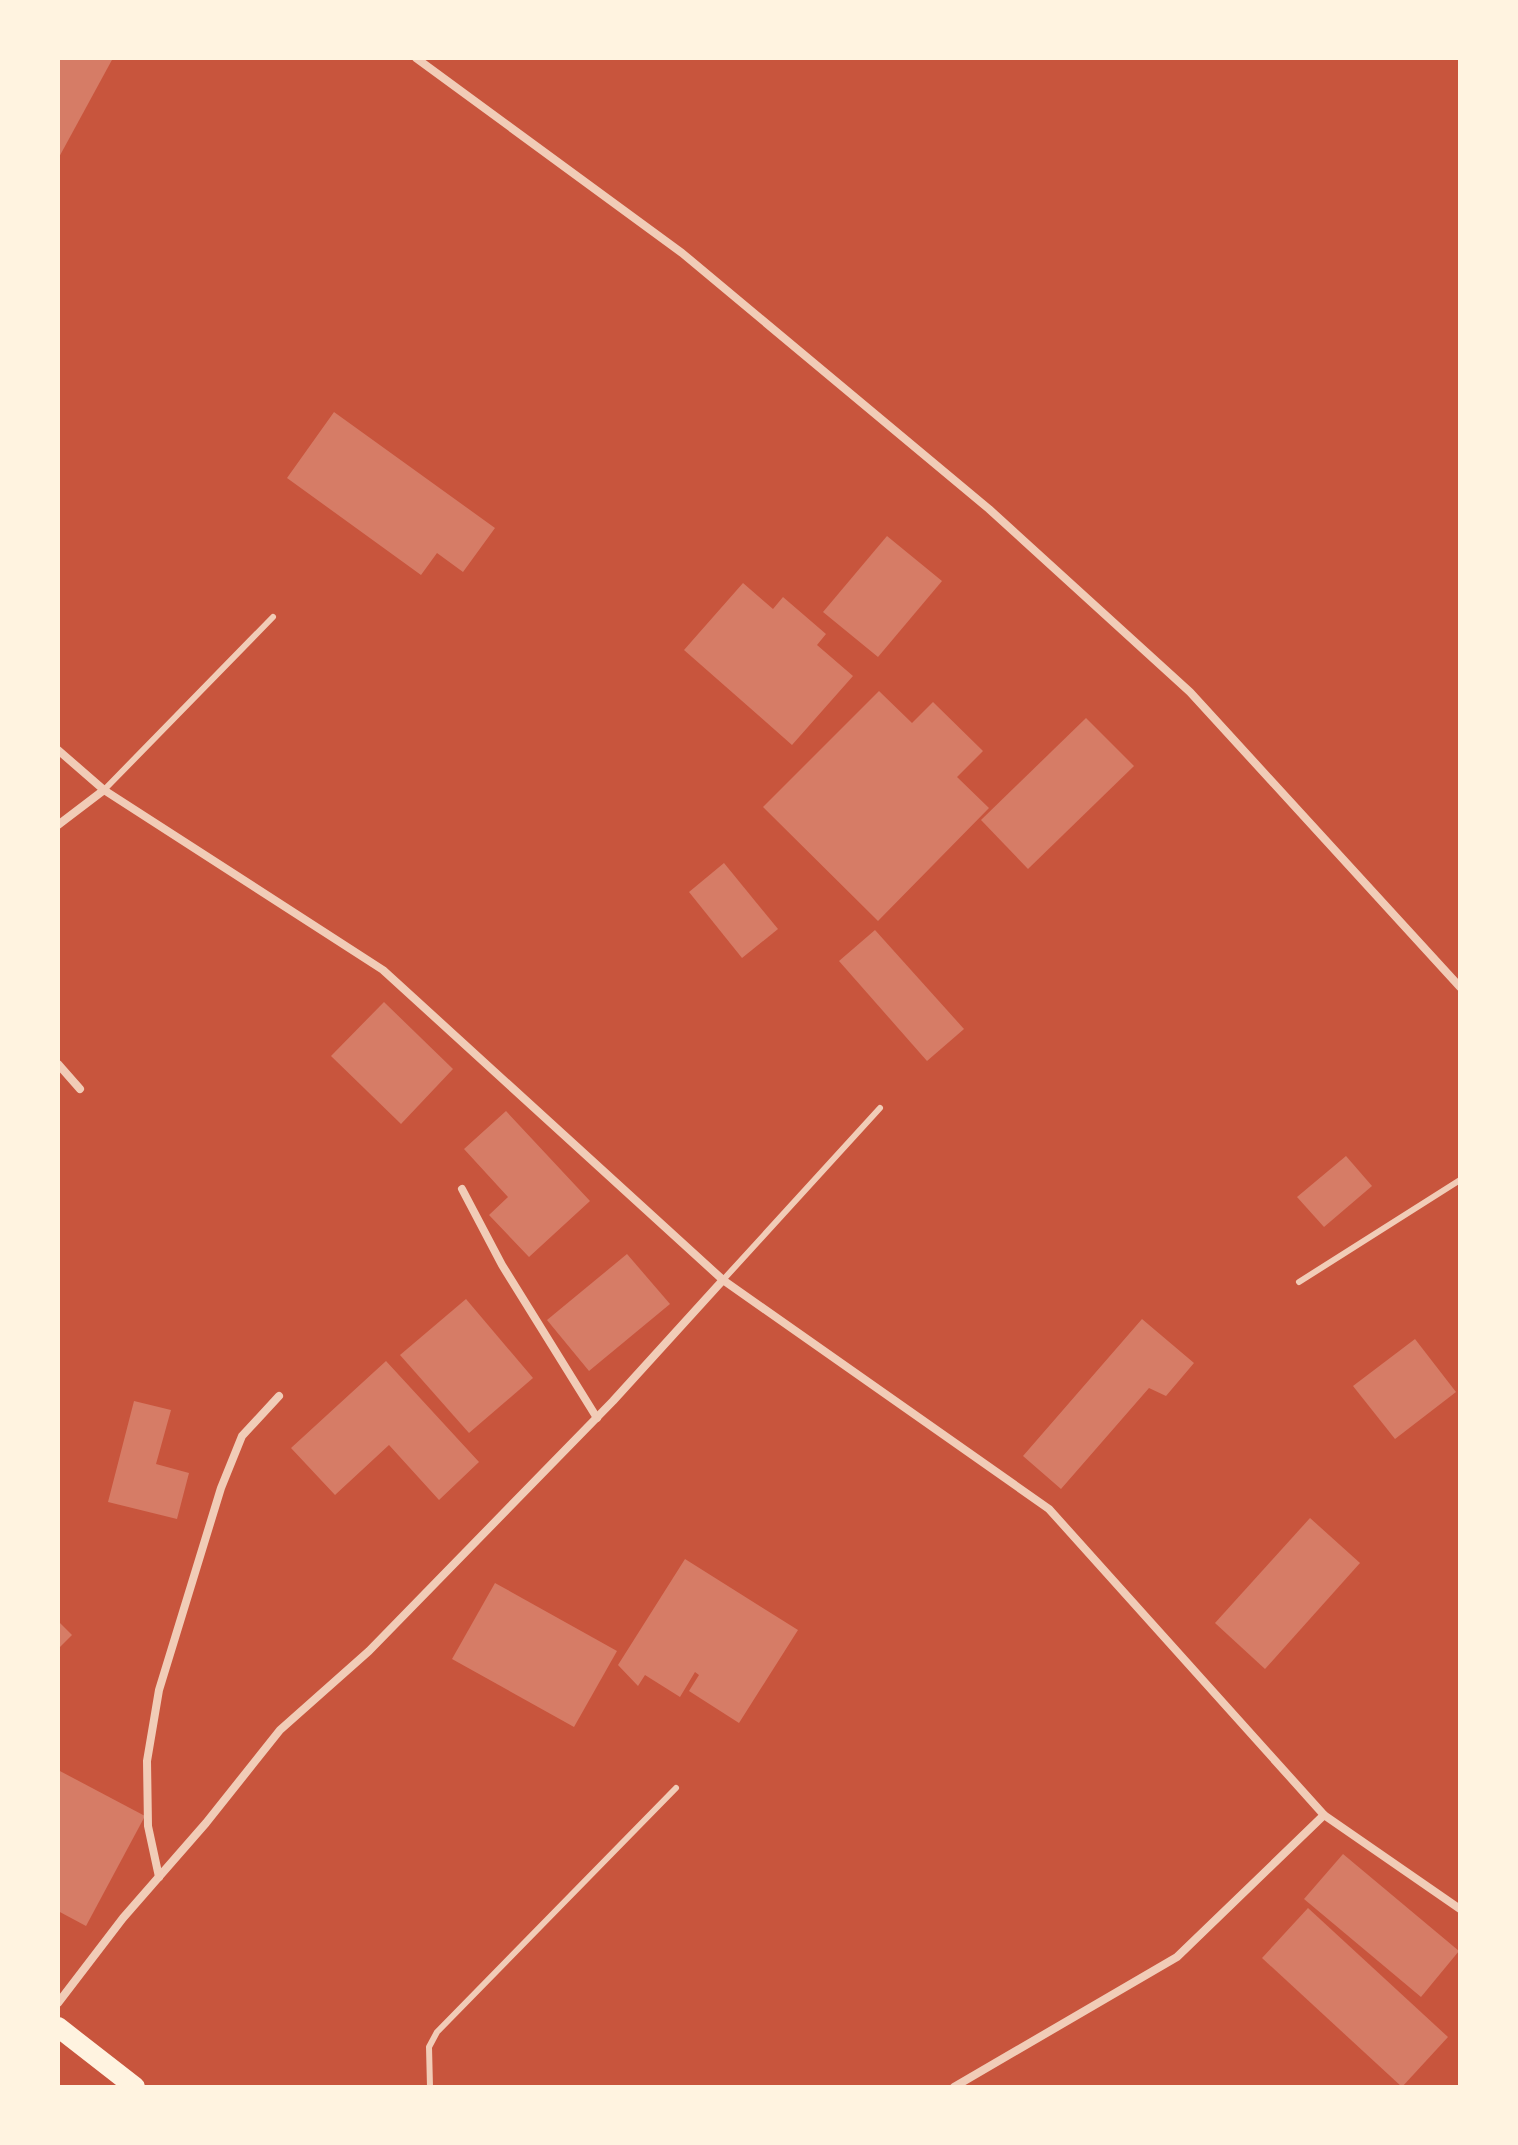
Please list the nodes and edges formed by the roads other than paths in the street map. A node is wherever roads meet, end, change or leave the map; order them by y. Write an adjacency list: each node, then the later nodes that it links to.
1 (416, 58): 6 (street)
2 (273, 617): 4 (lane)
3 (58, 750): 4 (street)
4 (104, 790): 5 (street); 12 (street)
5 (58, 825)
6 (1460, 987)
7 (58, 1064): 8 (street)
8 (80, 1089)
9 (880, 1108): 12 (lane)
10 (1460, 1180): 13 (lane)
11 (462, 1189): 15 (street)
12 (723, 1280): 15 (street); 17 (street)
13 (1299, 1282)
14 (279, 1396): 18 (street)
15 (597, 1418): 18 (street)
16 (676, 1788): 23 (lane)
17 (1324, 1815): 19 (street); 24 (street)
18 (159, 1877): 20 (street)
19 (1460, 1909)
20 (58, 2003)
21 (58, 2027): 22 (main road)
22 (135, 2087)
23 (430, 2087)
24 (954, 2087)

